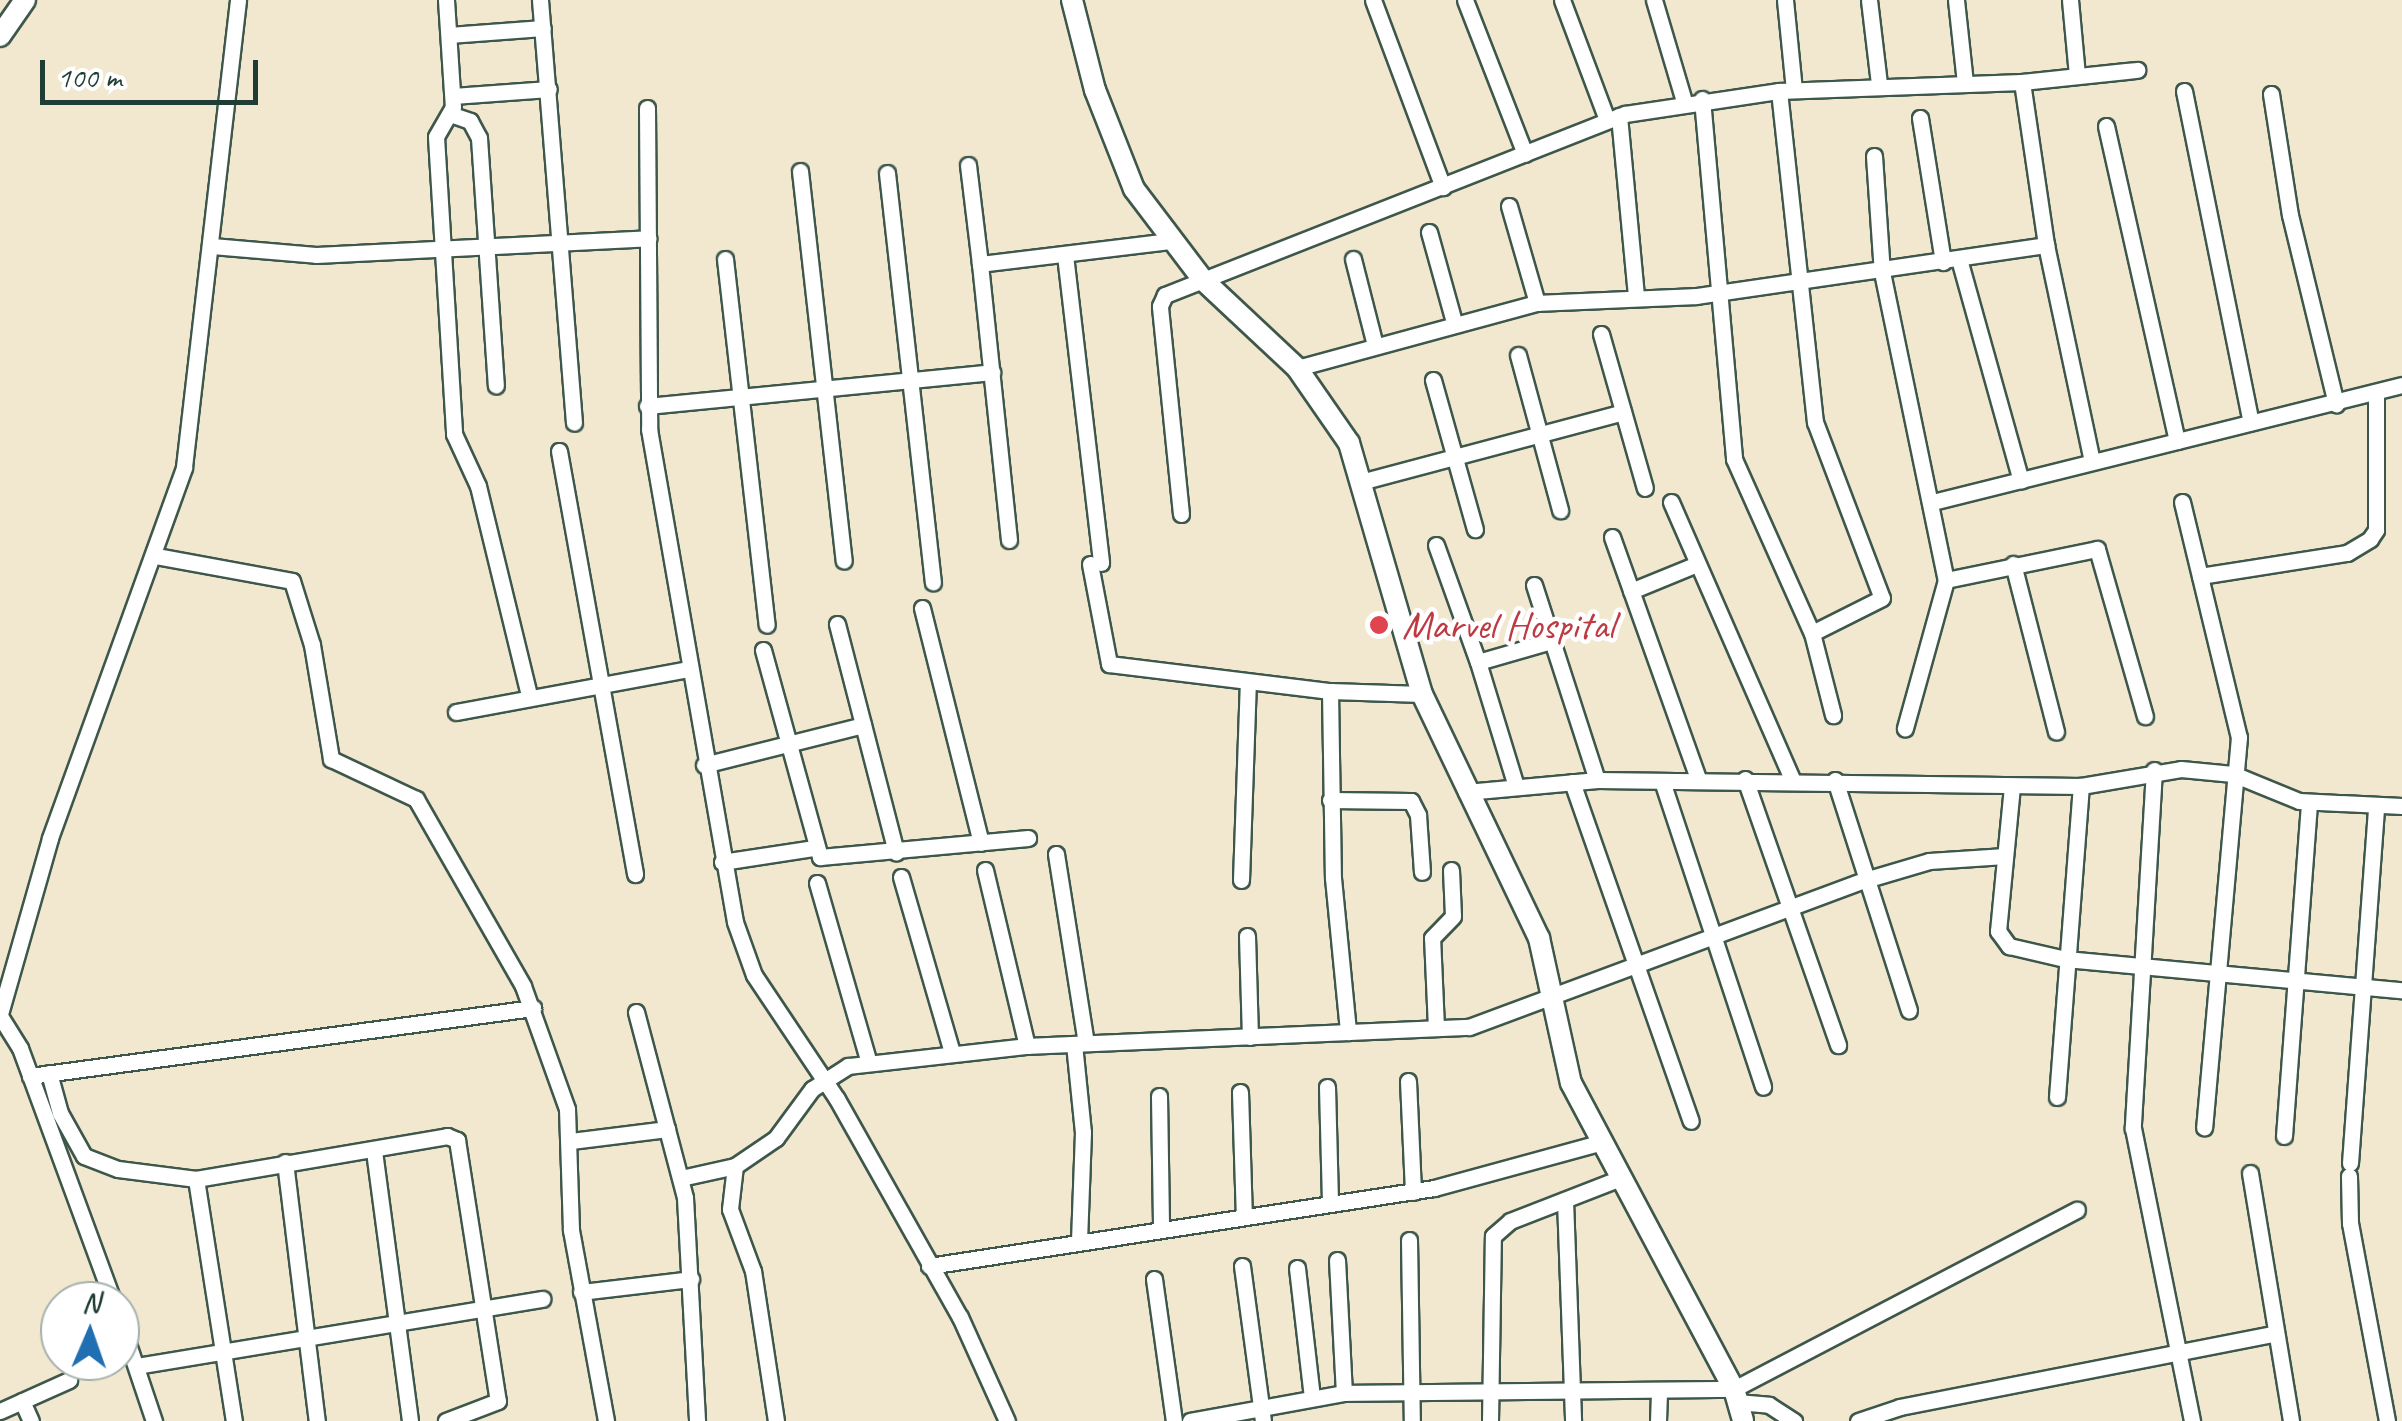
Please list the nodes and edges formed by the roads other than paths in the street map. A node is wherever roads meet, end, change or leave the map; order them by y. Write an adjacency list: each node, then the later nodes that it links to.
1 (25, 0): 14 (street)
2 (238, 0): 46 (street)
3 (446, 0): 16 (street)
4 (540, 0): 15 (street)
5 (1072, 0): 43 (street)
6 (1373, 0): 39 (street)
7 (1465, 0): 34 (street)
8 (1562, 0): 31 (street)
9 (1654, 0): 28 (street)
10 (1785, 0): 23 (street)
11 (1869, 0): 20 (street)
12 (1956, 0): 21 (street)
13 (2070, 0): 18 (street)
14 (2, 24)
15 (543, 28): 16 (street); 22 (street)
16 (449, 35): 26 (street)
17 (2137, 70): 18 (street)
18 (2077, 76): 19 (street)
19 (2022, 82): 21 (street); 45 (street)
20 (1879, 84): 21 (street); 23 (street)
21 (1965, 84)
22 (549, 90): 26 (street); 44 (street)
23 (1786, 91): 27 (street); 56 (street)
24 (2184, 91): 76 (street)
25 (2272, 94): 73 (street)
26 (453, 96): 30 (street)
27 (1702, 98): 28 (street); 57 (street)
28 (1684, 101): 31 (street)
29 (647, 108): 42 (street)
30 (450, 114): 47 (street); 48 (street)
31 (1613, 118): 34 (street); 58 (street)
32 (1920, 118): 52 (street)
33 (2106, 126): 79 (street)
34 (1525, 154): 39 (street)
35 (1874, 156): 54 (street)
36 (968, 166): 53 (street)
37 (800, 171): 70 (street)
38 (887, 173): 67 (street)
39 (1443, 187): 55 (street)
40 (1510, 206): 59 (street)
41 (1429, 232): 60 (street)
42 (650, 238): 44 (street); 74 (street)
43 (1169, 241): 49 (street); 55 (street)
44 (563, 242): 47 (street); 77 (street)
45 (2046, 245): 52 (street); 82 (street)
46 (212, 246): 48 (street); 95 (street)
47 (487, 246): 48 (street); 68 (street)
48 (441, 249): 116 (street)
49 (1065, 255): 53 (street); 113 (street)
50 (725, 259): 72 (street)
51 (1353, 260): 62 (street)
52 (1951, 261): 54 (street); 83 (street)
53 (980, 264): 65 (street)
54 (1882, 272): 56 (street); 87 (street)
55 (1203, 280): 64 (street); 90 (street)
56 (1803, 282): 57 (street); 107 (street)
57 (1723, 292): 58 (street); 107 (street)
58 (1636, 297): 59 (street)
59 (1537, 303): 60 (street)
60 (1454, 322): 62 (street)
61 (1602, 334): 75 (street)
62 (1375, 345): 64 (street)
63 (1518, 354): 78 (street)
64 (1297, 368): 84 (street)
65 (992, 372): 67 (street); 93 (street)
66 (1433, 380): 81 (street)
67 (910, 381): 70 (street); 101 (street)
68 (496, 385)
69 (2402, 385): 71 (street)
70 (826, 392): 72 (street); 96 (street)
71 (2376, 392): 73 (street); 99 (street)
72 (742, 400): 74 (street); 106 (street)
73 (2336, 404): 76 (street)
74 (647, 406): 111 (street)
75 (1623, 412): 78 (street); 85 (street)
76 (2252, 422): 79 (street)
77 (574, 423)
78 (1540, 434): 81 (street); 89 (street)
79 (2177, 442): 82 (street)
80 (559, 450): 112 (street)
81 (1455, 458): 84 (street); 91 (street)
82 (2092, 461): 83 (street)
83 (2021, 480): 87 (street)
84 (1364, 481): 115 (street)
85 (1645, 488)
86 (1670, 502): 97 (street)
87 (1933, 502): 100 (street)
88 (2182, 502): 99 (street)
89 (1560, 510)
90 (1181, 514)
91 (1476, 530)
92 (1612, 537): 103 (street)
93 (1009, 540)
94 (1436, 545): 110 (street)
95 (156, 556): 168 (street); 171 (street)
96 (844, 560)
97 (1696, 564): 103 (street); 129 (street)
98 (2013, 564): 100 (street); 119 (street); 122 (street)
99 (2200, 576): 126 (street)
100 (1946, 580): 121 (street)
101 (932, 582)
102 (1534, 585): 108 (street)
103 (1631, 591): 127 (street)
104 (922, 608): 143 (street)
105 (837, 624): 120 (street)
106 (767, 625)
107 (1812, 633): 118 (street)
108 (1552, 641): 110 (street); 130 (street)
109 (763, 650): 123 (street)
110 (1478, 662): 134 (street)
111 (687, 669): 112 (street); 124 (street)
112 (602, 682): 116 (street); 152 (street)
113 (1248, 682): 114 (street); 154 (street)
114 (1330, 691): 115 (street); 138 (street)
115 (1422, 694): 137 (street)
116 (529, 696): 117 (street)
117 (456, 712)
118 (1833, 715)
119 (2144, 716)
120 (863, 725): 123 (street); 145 (street)
121 (1906, 728)
122 (2056, 732)
123 (788, 744): 124 (street); 144 (street)
124 (704, 764): 148 (street)
125 (2154, 770): 126 (street); 136 (street); 162 (street)
126 (2233, 774): 139 (street); 163 (street)
127 (1698, 779): 128 (street); 133 (street)
128 (1745, 779): 129 (street); 157 (street)
129 (1792, 779): 131 (street)
130 (1597, 780): 132 (street); 133 (street)
131 (1835, 780): 135 (street); 155 (street)
132 (1572, 782): 134 (street); 161 (street)
133 (1662, 782): 158 (street)
134 (1516, 786): 137 (street)
135 (2012, 786): 136 (street); 147 (street)
136 (2081, 786): 160 (street)
137 (1466, 792): 167 (street)
138 (1330, 800): 151 (street); 173 (street)
139 (2309, 802): 141 (street); 164 (street)
140 (2402, 806): 141 (street)
141 (2376, 808): 165 (street)
142 (1028, 838): 143 (street)
143 (981, 844): 145 (street)
144 (812, 848): 145 (street); 148 (street)
145 (896, 852)
146 (1056, 854): 175 (street)
147 (2005, 856): 155 (street); 160 (street)
148 (722, 862): 182 (street)
149 (985, 870): 177 (street)
150 (1451, 870): 172 (street)
151 (1422, 872)
152 (635, 874)
153 (902, 877): 178 (street)
154 (1242, 880)
155 (1865, 880): 157 (street); 169 (street)
156 (818, 883): 179 (street)
157 (1790, 908): 158 (street); 176 (street)
158 (1711, 933): 161 (street); 184 (street)
159 (1247, 936): 174 (street)
160 (2065, 959): 162 (street); 188 (street)
161 (1632, 964): 167 (street); 189 (street)
162 (2144, 967): 163 (street); 224 (street)
163 (2216, 972): 164 (street); 190 (street)
164 (2296, 980): 165 (street); 192 (street)
165 (2367, 988): 166 (street); 259 (street)
166 (2402, 990)
167 (1551, 996): 172 (street); 194 (street)
168 (533, 1008): 180 (street); 193 (street)
169 (1909, 1010)
170 (636, 1012): 191 (street)
171 (0, 1015): 181 (street)
172 (1436, 1028): 173 (street)
173 (1348, 1032): 174 (street)
174 (1250, 1037): 175 (street)
175 (1080, 1043): 177 (street); 208 (street)
176 (1838, 1045)
177 (1027, 1046): 178 (street)
178 (952, 1052): 179 (street)
179 (868, 1060): 182 (street)
180 (49, 1073): 181 (street); 200 (street)
181 (30, 1076): 216 (street)
182 (824, 1079): 197 (street); 211 (street)
183 (1408, 1081): 202 (street)
184 (1763, 1086)
185 (1326, 1088): 204 (street)
186 (1240, 1092): 206 (street)
187 (1159, 1096): 207 (street)
188 (2057, 1097)
189 (1690, 1121)
190 (2204, 1127)
191 (668, 1128): 193 (street); 199 (street)
192 (2284, 1136)
193 (570, 1141): 217 (street)
194 (1598, 1142): 201 (street); 202 (street)
195 (374, 1151): 196 (street); 219 (street); 220 (street)
196 (284, 1162): 200 (street); 222 (street)
197 (735, 1166): 199 (street); 247 (street)
198 (2250, 1173): 221 (street)
199 (681, 1178): 214 (street)
200 (196, 1179): 223 (street)
201 (1618, 1179): 203 (street); 235 (street)
202 (1413, 1192): 204 (street)
203 (1566, 1200): 228 (street); 229 (street)
204 (1330, 1204): 206 (street)
205 (2077, 1210): 235 (street)
206 (1244, 1217): 207 (street)
207 (1161, 1228): 208 (street)
208 (1079, 1240): 211 (street)
209 (1410, 1240): 232 (street)
210 (1337, 1260): 231 (street)
211 (929, 1266): 248 (street)
212 (1242, 1266): 238 (street)
213 (1297, 1268): 233 (street)
214 (691, 1279): 217 (street); 246 (street)
215 (1154, 1279): 249 (street)
216 (106, 1281)
217 (581, 1292): 245 (street)
218 (543, 1299): 219 (street)
219 (482, 1305): 220 (street); 244 (street)
220 (395, 1321): 222 (street); 243 (street)
221 (2276, 1333): 224 (street); 258 (street)
222 (307, 1336): 223 (street); 242 (street)
223 (223, 1350): 225 (street); 241 (street)
224 (2180, 1354): 237 (street); 257 (street)
225 (140, 1365)
226 (140, 1376): 240 (street)
227 (67, 1381): 234 (street)
228 (1490, 1390): 229 (street); 232 (street); 252 (street)
229 (1572, 1390): 230 (street); 253 (street)
230 (1658, 1391): 235 (street); 254 (street)
231 (1344, 1392): 232 (street); 233 (street)
232 (1412, 1392): 251 (street)
233 (1312, 1398): 238 (street)
234 (22, 1401): 236 (street); 239 (street)
235 (1738, 1404): 255 (street)
236 (0, 1411)
237 (1910, 1413): 256 (street)
238 (1262, 1414): 250 (street)
239 (31, 1421)
240 (154, 1421)
241 (234, 1421)
242 (316, 1421)
243 (410, 1421)
244 (446, 1421)
245 (606, 1421)
246 (697, 1421)
247 (776, 1421)
248 (1007, 1421)
249 (1174, 1421)
250 (1190, 1421)
251 (1412, 1421)
252 (1490, 1421)
253 (1573, 1421)
254 (1658, 1421)
255 (1794, 1421)
256 (1858, 1421)
257 (2192, 1421)
258 (2291, 1421)
259 (2388, 1421)

